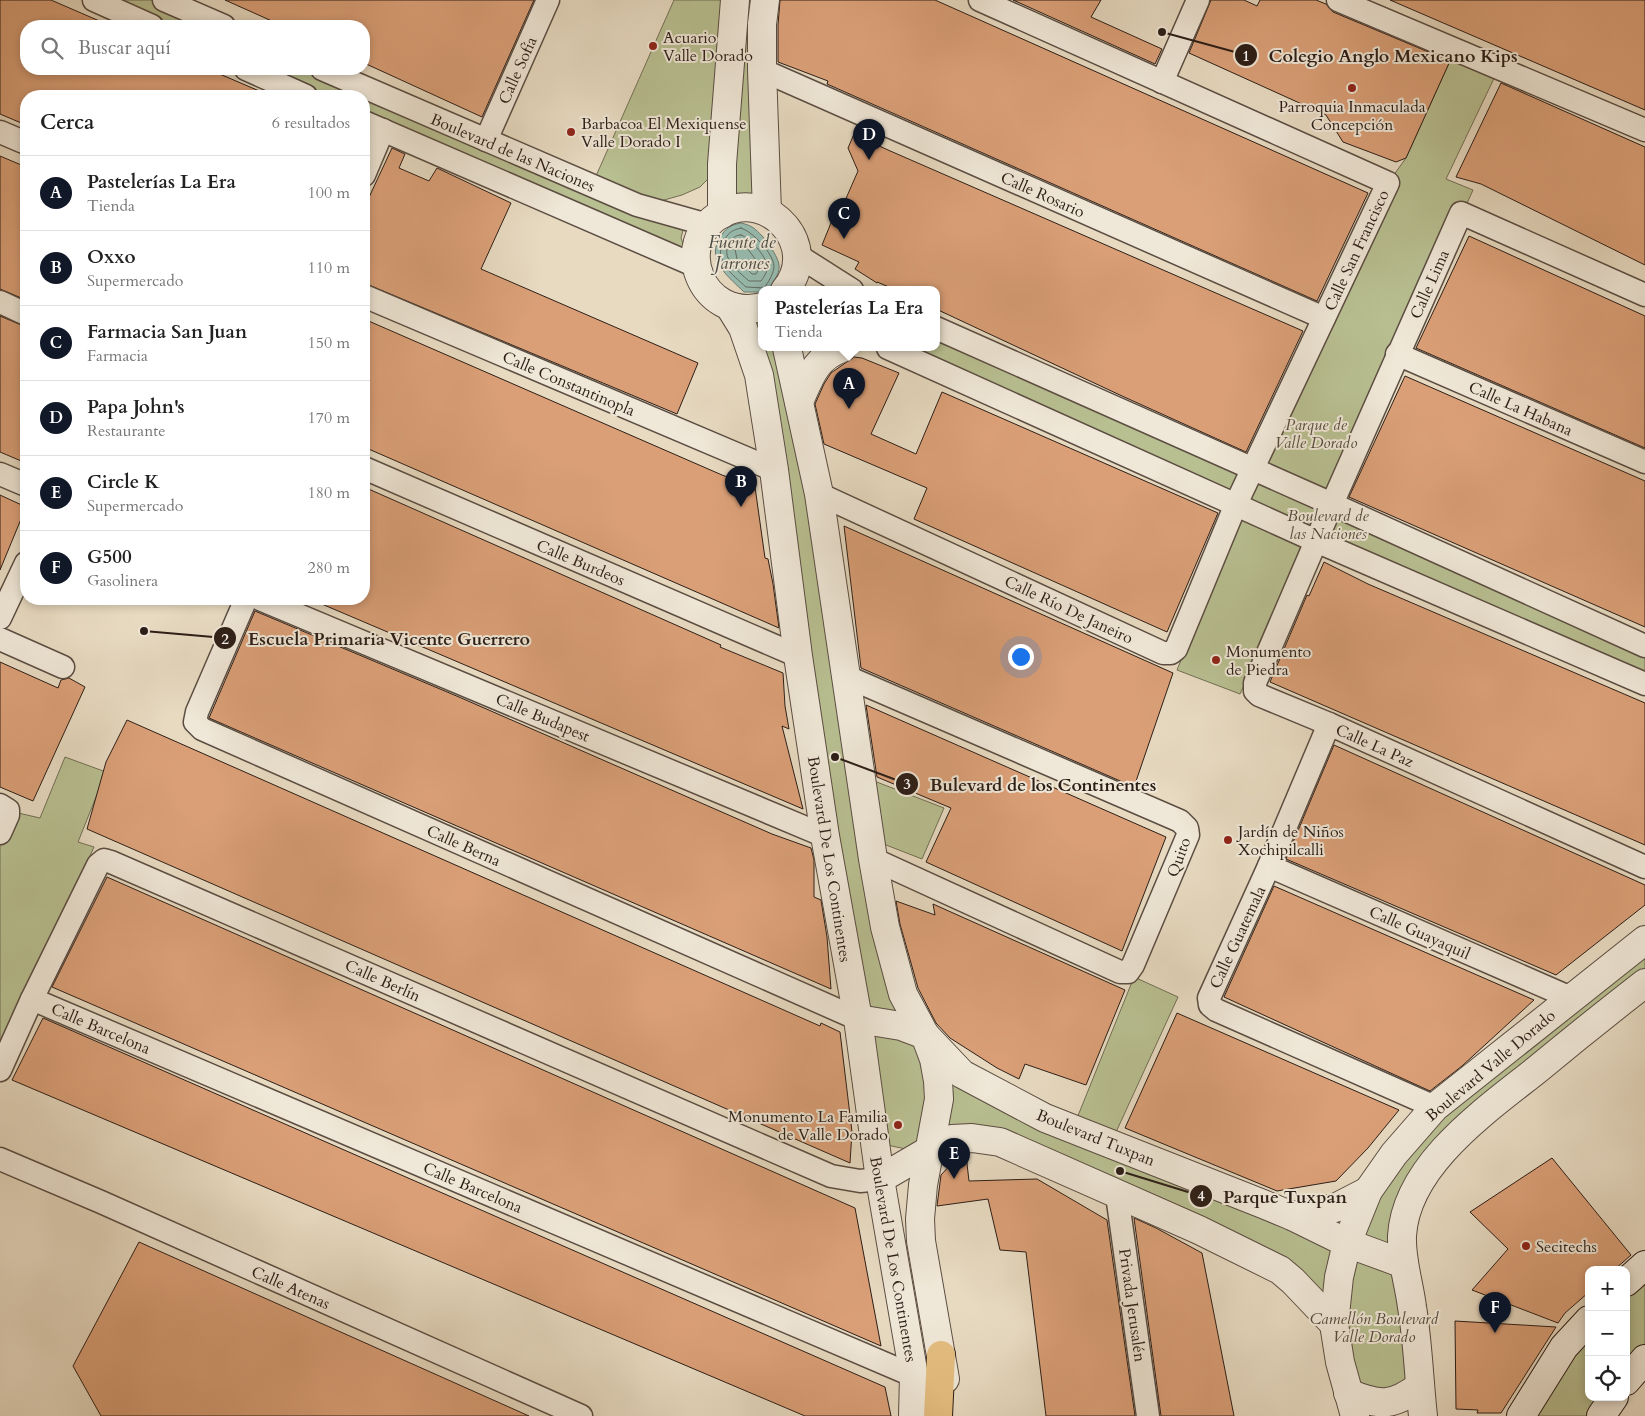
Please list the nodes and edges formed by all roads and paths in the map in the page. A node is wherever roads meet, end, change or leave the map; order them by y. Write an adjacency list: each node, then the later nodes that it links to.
1 (94, 0): 9 (street)
2 (164, 0): 10 (street)
3 (548, 0): 22 (street, Calle Sofía)
4 (735, 0): 25 (street)
5 (765, 0): 11 (street)
6 (980, 0): 15 (street, Calle San Francisco)
7 (1198, 0): 15 (street)
8 (1338, 0): 19 (street)
9 (139, 20)
10 (210, 20)
11 (762, 70): 24 (street); 36 (street, Calle Rosario)
12 (259, 75): 16 (street)
13 (311, 75): 17 (street)
14 (336, 75): 22 (street, Boulevard de las Naciones)
15 (1162, 82): 36 (street, Calle San Francisco)
16 (291, 90)
17 (306, 90)
18 (373, 126): 23 (street); 27 (street, Boulevard de las Naciones)
19 (1645, 130)
20 (0, 132): 21 (street)
21 (20, 140)
22 (486, 140): 25 (street, Boulevard de las Naciones)
23 (370, 142)
24 (767, 212): 25 (street); 26 (street)
25 (715, 219): 27 (street)
26 (797, 255): 28 (street); 29 (street)
27 (696, 266): 33 (street)
28 (789, 286)
29 (846, 286)
30 (1645, 295): 41 (street, Calle Lima)
31 (370, 299): 45 (street, Calle Constantinopla)
32 (0, 302): 35 (street)
33 (730, 307): 34 (street); 45 (street, Boulevard De Los Continentes)
34 (758, 307)
35 (20, 311)
36 (1324, 318): 44 (street, Calle San Francisco)
37 (940, 330): 44 (street)
38 (788, 351): 42 (street, Boulevard De Los Continentes)
39 (837, 351): 42 (street)
40 (895, 351): 50 (street)
41 (1397, 354): 43 (street, Calle La Habana); 51 (street, Calle Lima)
42 (799, 402): 49 (street, Boulevard De Los Continentes)
43 (1645, 462)
44 (1252, 469): 50 (street, Calle San Francisco); 51 (street)
45 (774, 470): 59 (street, Boulevard De Los Continentes)
46 (370, 471): 59 (street, Calle Burdeos)
47 (0, 474): 48 (street)
48 (20, 482)
49 (819, 494): 50 (street, Calle Río De Janeiro); 61 (street, Boulevard De Los Continentes)
50 (1236, 504): 52 (street)
51 (1332, 504): 52 (street, Calle Lima); 58 (street)
52 (1316, 540): 62 (street); 63 (street, Calle La Paz)
53 (20, 576): 56 (street)
54 (243, 605): 74 (street, Calle Berna)
55 (274, 605): 66 (street, Calle Budapest)
56 (0, 618)
57 (0, 639): 60 (street)
58 (1645, 646)
59 (798, 656): 66 (street, Boulevard De Los Continentes)
60 (63, 667)
61 (845, 676): 67 (street, Boulevard De Los Continentes); 67 (street, Quito)
62 (1645, 684)
63 (1329, 724): 68 (street, Calle Guatemala); 69 (street, Calle La Paz)
64 (4, 808): 65 (street)
65 (0, 833)
66 (825, 836): 74 (street, Boulevard De Los Continentes)
67 (872, 859): 75 (street, Boulevard De Los Continentes)
68 (1270, 866): 72 (street, Calle Guayaquil); 77 (street, Calle Guatemala)
69 (1645, 867)
70 (1645, 940): 72 (street, Boulevard Valle Dorado)
71 (1645, 983): 85 (street, Boulevard Valle Dorado)
72 (1571, 998): 77 (street, Boulevard Valle Dorado)
73 (32, 999): 76 (street, Calle Berlín); 80 (street, Calle Berlín); 92 (street, Calle Barcelona)
74 (858, 1019): 75 (street, Boulevard Tuxpan); 80 (street, Boulevard De Los Continentes)
75 (925, 1035): 78 (street, Boulevard De Los Continentes); 83 (street, Boulevard Tuxpan)
76 (0, 1070)
77 (1435, 1107): 81 (street, Boulevard Valle Dorado)
78 (928, 1151): 80 (street); 82 (street); 90 (street, Boulevard De Los Continentes)
79 (0, 1159): 97 (street, Calle Atenas)
80 (880, 1179): 92 (street, Boulevard De Los Continentes)
81 (1368, 1191): 83 (street); 84 (street, Boulevard Valle Dorado)
82 (1117, 1194): 88 (street); 101 (street, Privada Jerusalén)
83 (1292, 1216): 84 (street, Boulevard Tuxpan)
84 (1347, 1243): 85 (street, Boulevard Tuxpan); 88 (street, Boulevard Valle Dorado)
85 (1404, 1264): 94 (street, Boulevard Valle Dorado)
86 (1645, 1265): 87 (street)
87 (1630, 1278)
88 (1334, 1324): 96 (street, Boulevard Valle Dorado)
89 (1585, 1324): 103 (street)
90 (941, 1355): 99 (main road); 100 (street, Boulevard De Los Continentes)
91 (1645, 1359): 93 (street)
92 (914, 1376): 98 (street, Boulevard De Los Continentes)
93 (1630, 1376)
94 (1420, 1386): 96 (street); 102 (street, Boulevard Valle Dorado)
95 (1611, 1401): 104 (street)
96 (1352, 1405)
97 (581, 1416)
98 (913, 1416)
99 (938, 1416)
100 (951, 1416)
101 (1148, 1416)
102 (1422, 1416)
103 (1522, 1416)
104 (1601, 1416)

